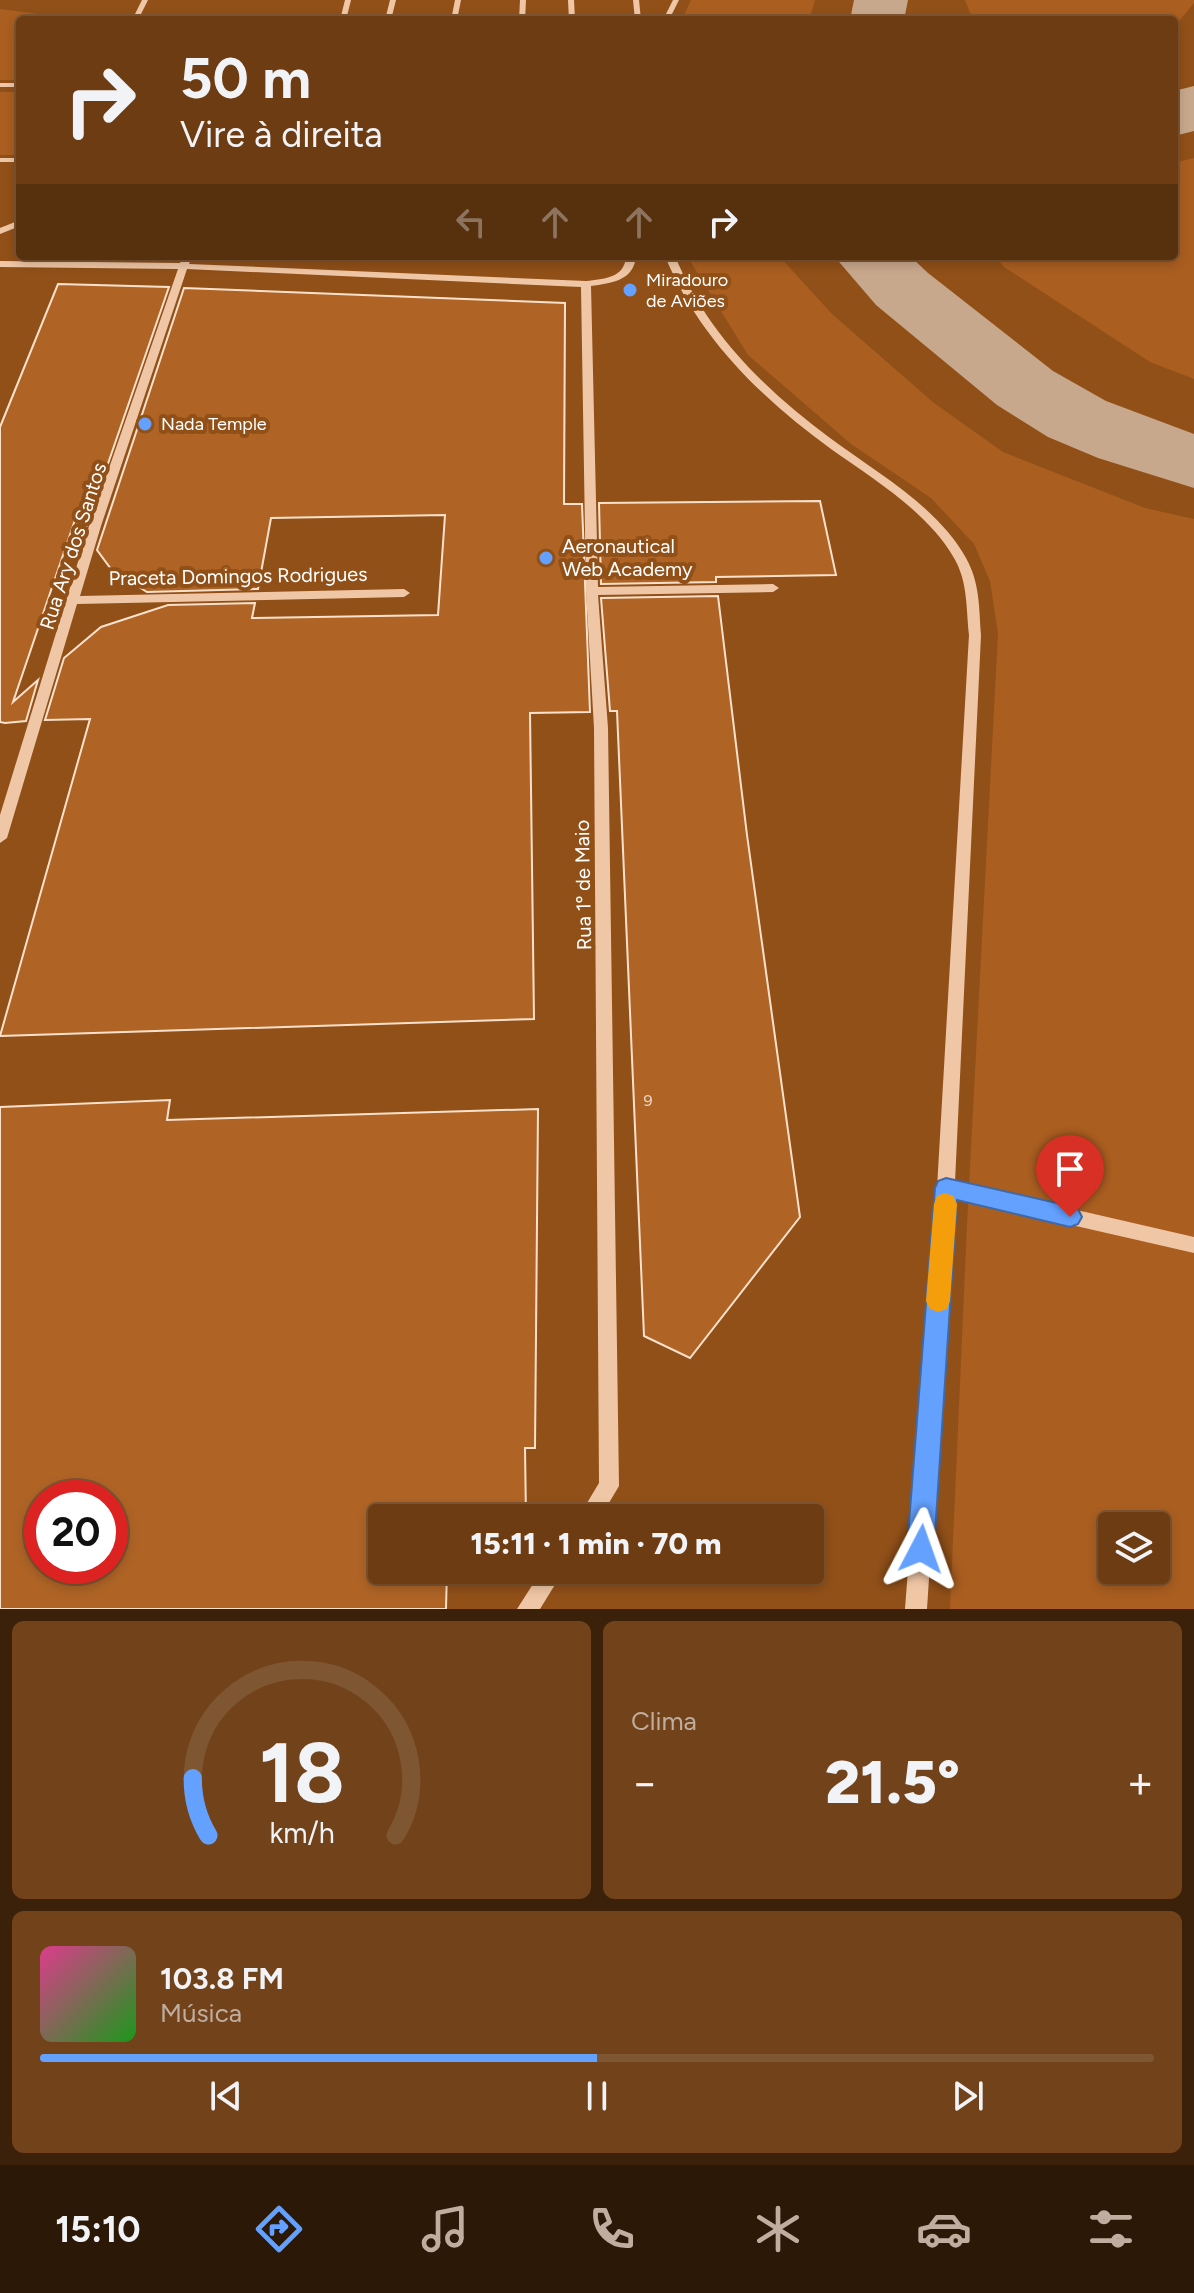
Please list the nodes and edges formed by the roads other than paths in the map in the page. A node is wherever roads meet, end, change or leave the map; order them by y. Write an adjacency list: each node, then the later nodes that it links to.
1 (631, 260): 5 (street)
2 (671, 260): 11 (street)
3 (185, 261): 4 (street); 5 (street); 9 (street, Rua Ary dos Santos)
4 (1, 265)
5 (586, 284): 7 (street, Rua 1º de Maio)
6 (773, 588): 7 (street)
7 (592, 591): 13 (street, Rua 1º de Maio)
8 (404, 593): 9 (street, Praceta Domingos Rodrigues)
9 (73, 600): 10 (street, Rua Ary dos Santos)
10 (0, 838)
11 (946, 1188): 12 (street); 16 (street)
12 (1194, 1245)
13 (597, 1504)
14 (545, 1584): 15 (street)
15 (528, 1609)
16 (916, 1609)

